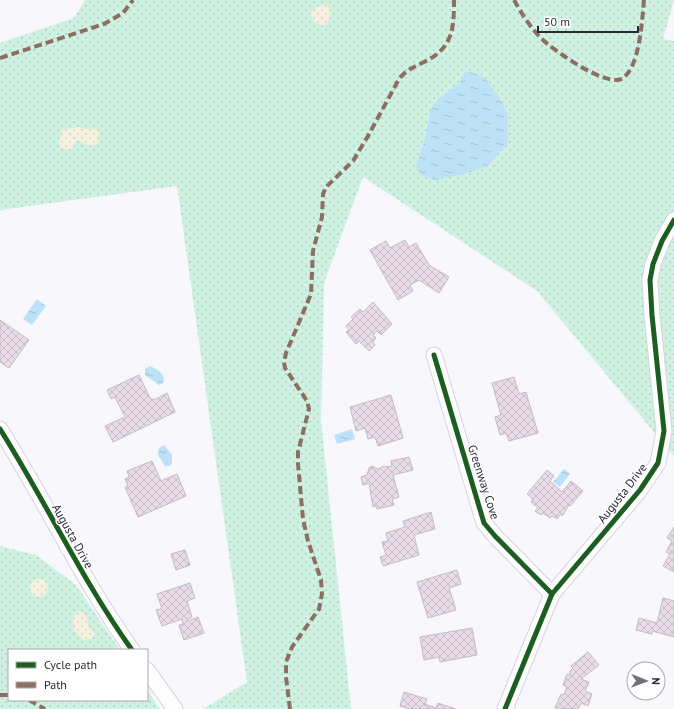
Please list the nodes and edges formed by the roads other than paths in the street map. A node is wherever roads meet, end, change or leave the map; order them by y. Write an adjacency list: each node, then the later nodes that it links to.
1 (674, 220): 4 (street, Augusta Drive)
2 (434, 354): 4 (street, Greenway Cove)
3 (0, 429): 5 (street, Augusta Drive)
4 (552, 594): 8 (street, Augusta Drive)
5 (131, 649)
6 (148, 671): 7 (street)
7 (176, 709)
8 (505, 709)

